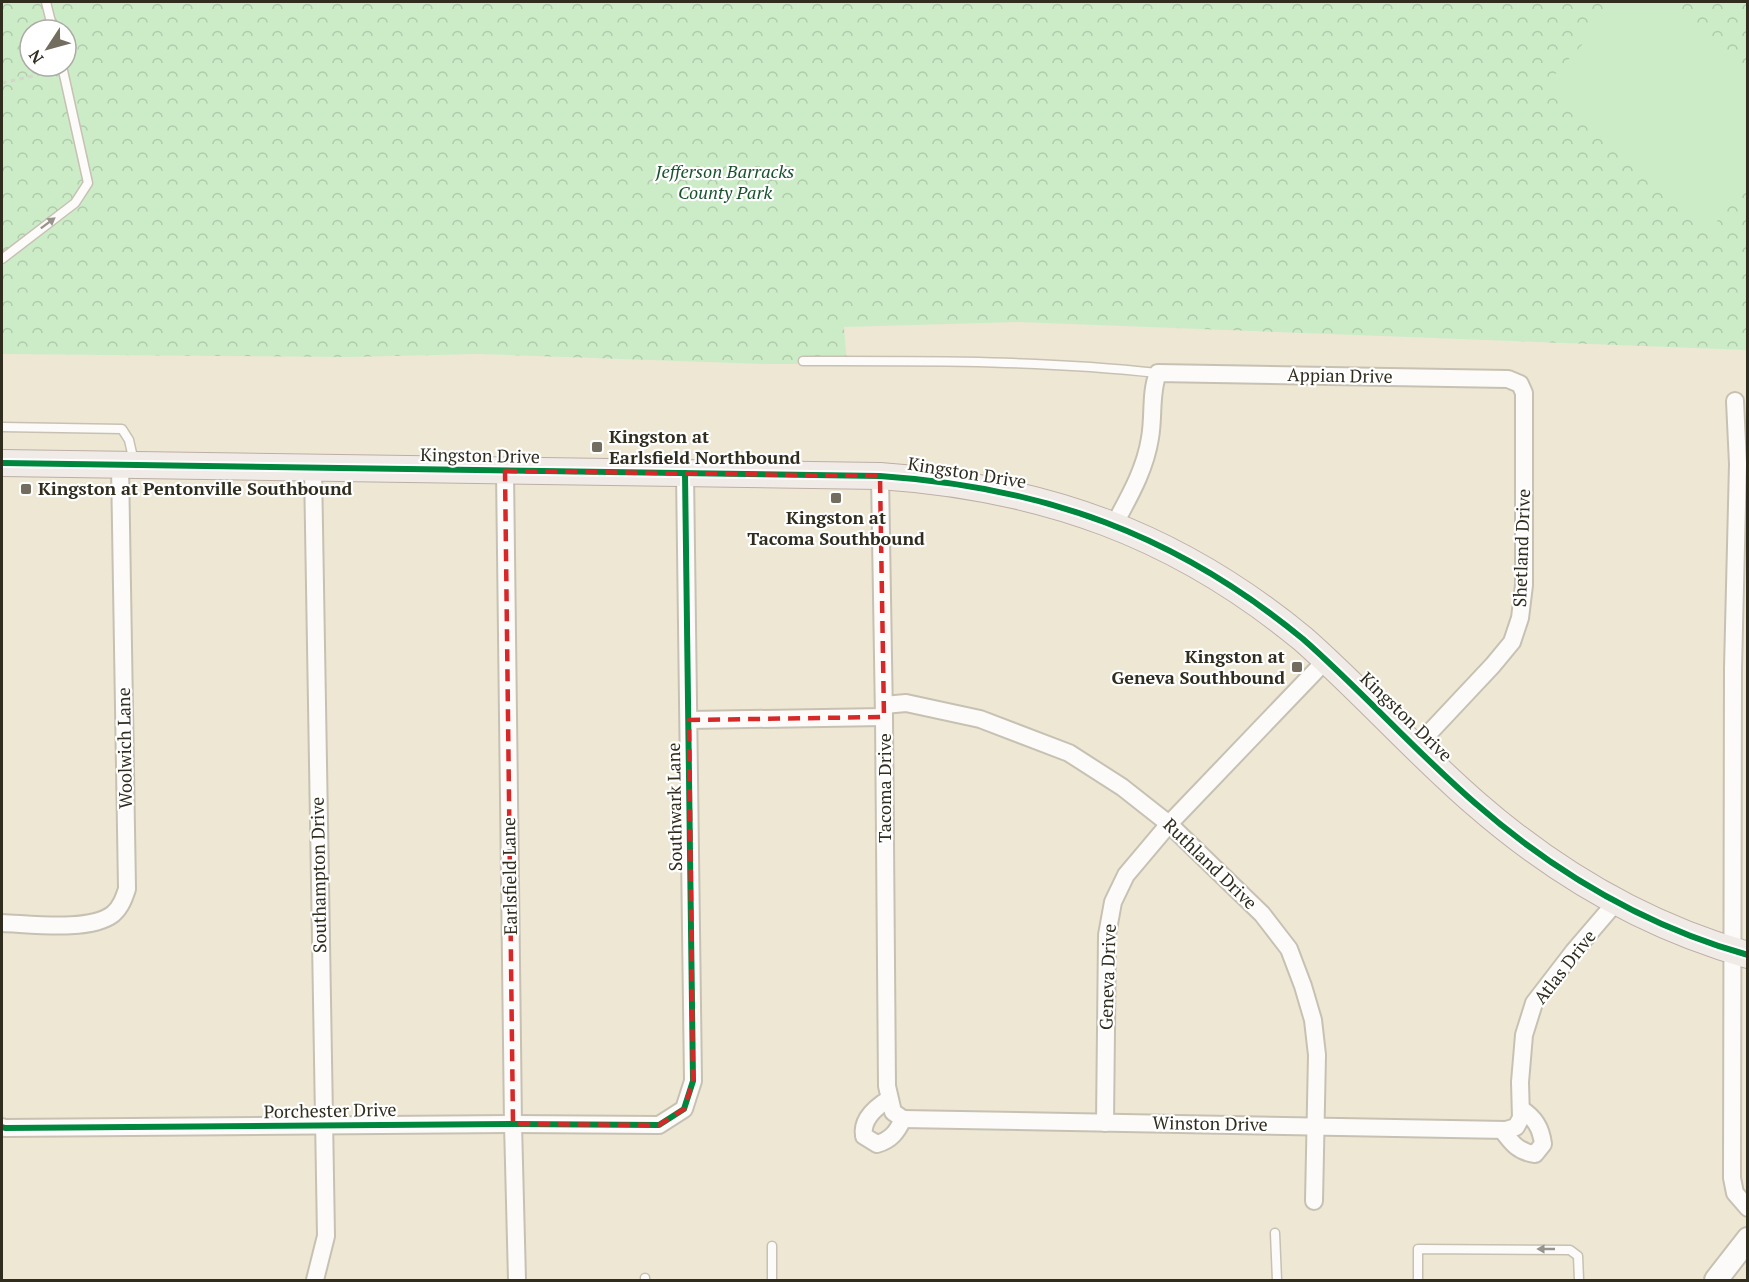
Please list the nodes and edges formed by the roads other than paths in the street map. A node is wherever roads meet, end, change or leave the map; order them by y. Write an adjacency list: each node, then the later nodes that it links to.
1 (46, 2): 2 (lane)
2 (50, 18)
3 (65, 78): 4 (lane, one-way to 3)
4 (2, 259)
5 (803, 361): 6 (lane)
6 (1158, 373): 7 (street, Appian Drive); 16 (street)
7 (1520, 384): 20 (street, Shetland Drive)
8 (1735, 401): 24 (street)
9 (2, 427): 11 (lane)
10 (2, 463): 11 (main road, Kingston Drive)
11 (127, 465): 12 (main road, Kingston Drive); 23 (street, Woolwich Lane)
12 (314, 468): 13 (main road, Kingston Drive); 32 (street, Southampton Drive)
13 (505, 471): 14 (main road, Kingston Drive); 29 (street, Earlsfield Lane)
14 (685, 473): 15 (main road, Kingston Drive); 19 (street, Southwark Lane)
15 (880, 476): 16 (main road, Kingston Drive); 18 (street, Tacoma Drive)
16 (1114, 525): 17 (main road, Kingston Drive)
17 (1326, 660): 20 (main road, Kingston Drive); 21 (street, Geneva Drive)
18 (884, 711): 19 (street, Ruthland Drive); 21 (street, Ruthland Drive); 25 (street, Tacoma Drive)
19 (689, 720): 30 (street, Southwark Lane)
20 (1416, 747): 22 (main road, Kingston Drive)
21 (1170, 824): 28 (street, Geneva Drive); 31 (street, Ruthland Drive)
22 (1616, 902): 24 (main road, Kingston Drive); 26 (street, Atlas Drive)
23 (2, 923)
24 (1740, 953): 36 (street)
25 (889, 1099): 27 (street); 27 (street)
26 (1521, 1109): 34 (street, Atlas Drive); 34 (street)
27 (903, 1119): 28 (street, Winston Drive)
28 (1105, 1123): 31 (street, Winston Drive)
29 (513, 1124): 30 (street, Porchester Drive); 32 (street, Porchester Drive); 42 (street, Earlsfield Lane)
30 (659, 1125)
31 (1316, 1125): 34 (street, Winston Drive); 35 (street, Ruthland Drive)
32 (323, 1126): 33 (street, Porchester Drive); 41 (street, Southampton Drive)
33 (2, 1127)
34 (1509, 1129)
35 (1314, 1201)
36 (1748, 1208)
37 (1275, 1233): 44 (lane)
38 (1748, 1239): 40 (main road)
39 (772, 1246): 43 (lane)
40 (1721, 1278)
41 (315, 1281)
42 (517, 1281)
43 (772, 1281)
44 (1277, 1281)
45 (1418, 1281): 46 (lane, one-way to 45)
46 (1579, 1281)

